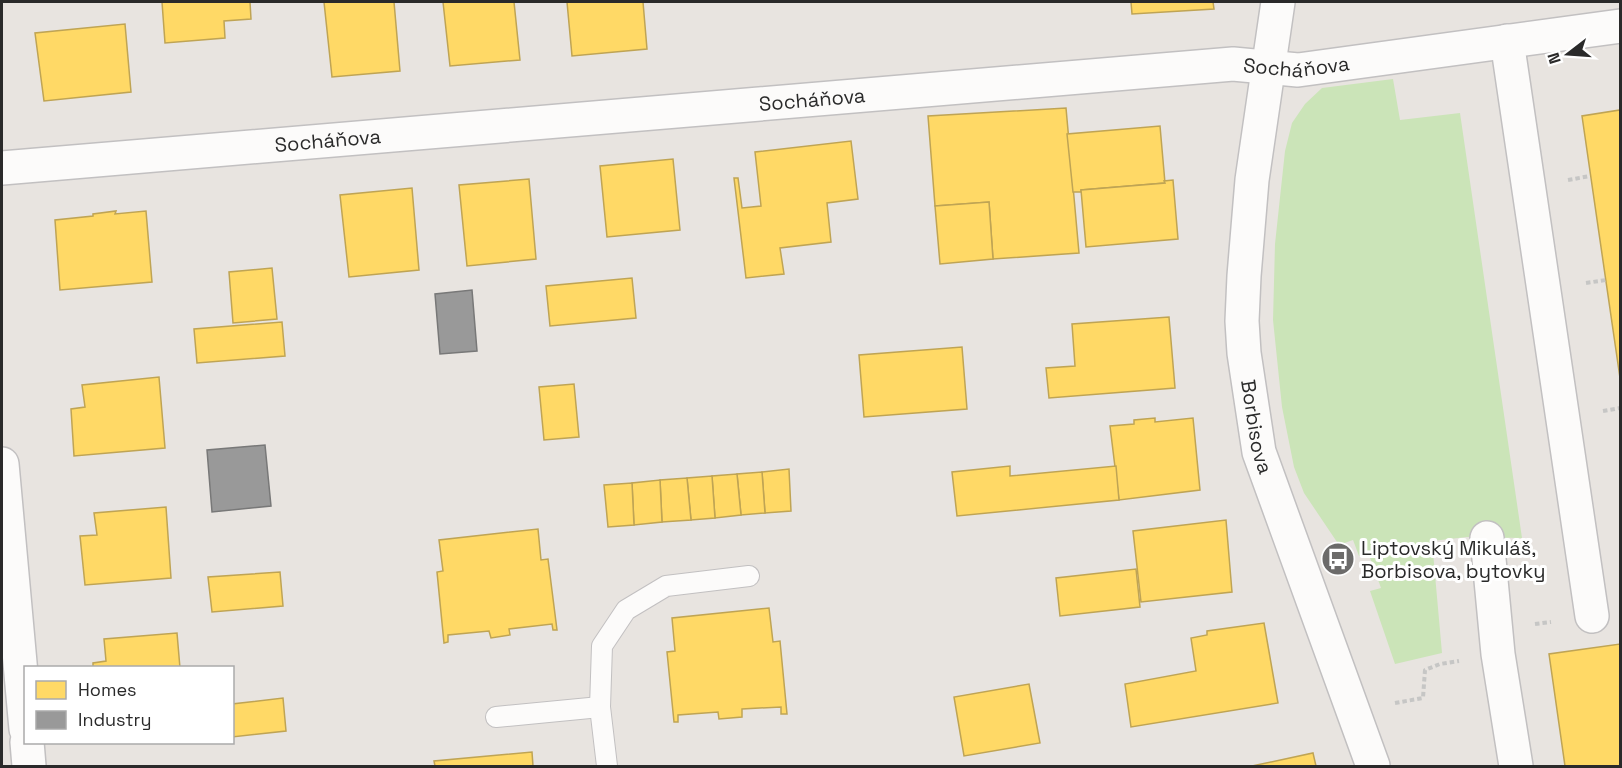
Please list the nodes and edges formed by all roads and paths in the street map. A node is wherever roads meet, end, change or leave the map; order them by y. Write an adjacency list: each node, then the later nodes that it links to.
1 (1278, 2): 4 (street, Borbisova)
2 (1620, 26): 3 (street, Socháňova)
3 (1507, 41): 4 (street, Socháňova); 9 (street)
4 (1269, 69): 5 (street, Socháňova); 18 (street, Borbisova)
5 (2, 168)
6 (2, 464): 11 (street)
7 (1487, 538): 19 (street)
8 (749, 576): 12 (lane)
9 (1592, 616)
10 (1425, 670): 13 (path)
11 (24, 707)
12 (600, 707): 14 (lane); 17 (lane)
13 (1395, 712)
14 (496, 717)
15 (27, 744): 16 (street)
16 (29, 766)
17 (607, 766)
18 (1373, 766)
19 (1516, 766)

